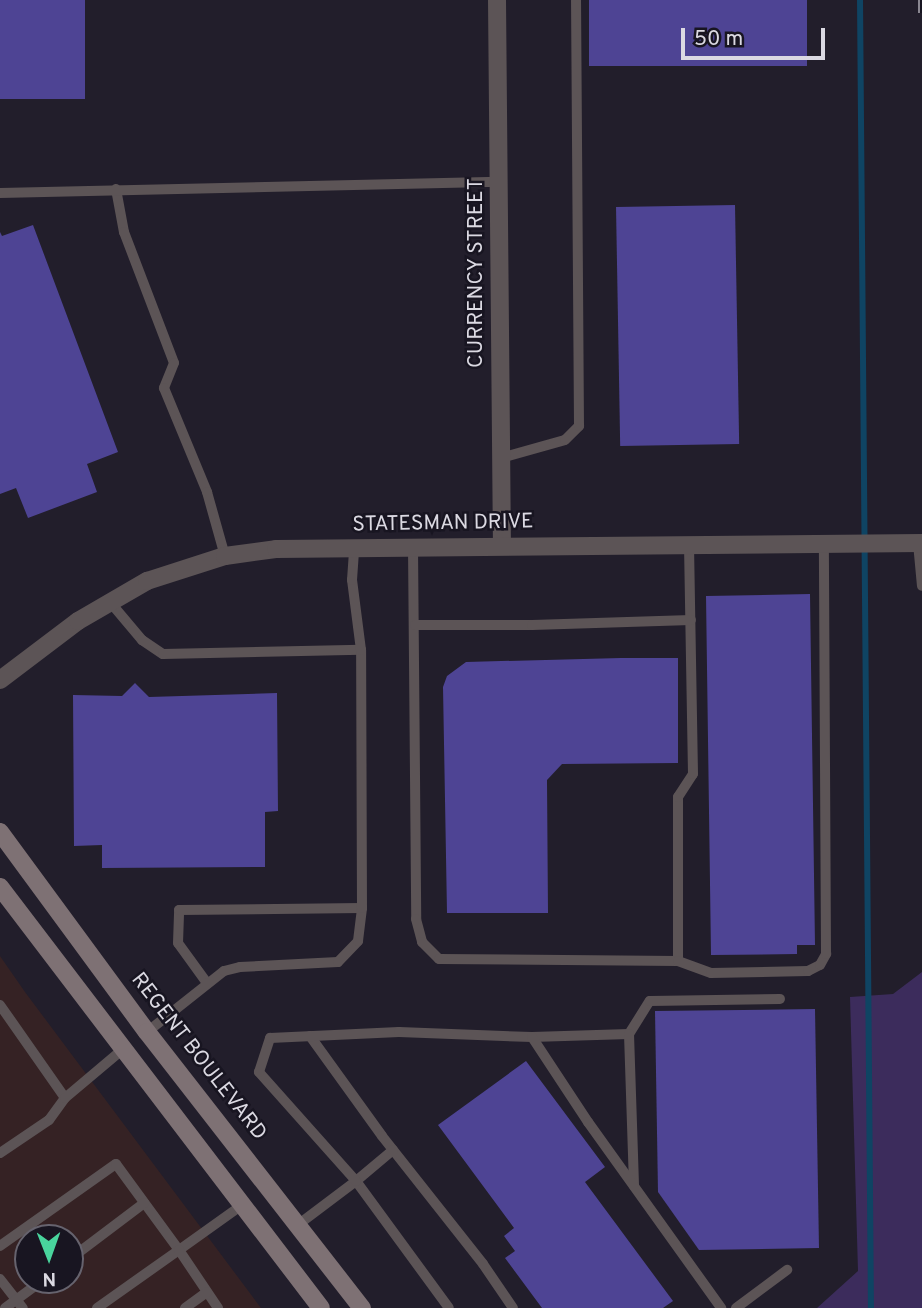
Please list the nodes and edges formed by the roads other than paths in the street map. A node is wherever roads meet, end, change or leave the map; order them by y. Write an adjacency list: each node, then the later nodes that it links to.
1 (497, 0): 3 (street, CURRENCY STREET)
2 (576, 0): 6 (lane)
3 (499, 182): 4 (lane); 6 (street, CURRENCY STREET)
4 (116, 189): 5 (lane); 13 (lane)
5 (0, 193)
6 (501, 458): 11 (street, CURRENCY STREET)
7 (915, 543): 8 (street, STATESMAN DRIVE); 14 (lane)
8 (824, 544): 9 (street, STATESMAN DRIVE); 23 (lane)
9 (689, 545): 11 (street, STATESMAN DRIVE); 16 (lane)
10 (413, 547): 11 (street, STATESMAN DRIVE); 12 (street, STATESMAN DRIVE); 17 (lane)
11 (502, 547)
12 (354, 548): 13 (street, STATESMAN DRIVE); 18 (lane)
13 (225, 556): 15 (street, STATESMAN DRIVE)
14 (922, 586)
15 (110, 602): 18 (lane); 19 (street, STATESMAN DRIVE)
16 (691, 620): 17 (lane); 23 (lane)
17 (415, 625): 23 (lane)
18 (360, 650): 22 (lane)
19 (0, 680)
20 (0, 832): 27 (street, REGENT BOULEVARD)
21 (2, 895): 31 (street)
22 (362, 908): 24 (lane); 24 (lane)
23 (678, 961)
24 (207, 983): 27 (lane)
25 (780, 999): 28 (lane)
26 (0, 1005): 32 (lane)
27 (147, 1032): 31 (street); 39 (street, REGENT BOULEVARD)
28 (629, 1034): 30 (lane); 36 (lane)
29 (310, 1036): 30 (lane); 33 (lane); 35 (lane)
30 (532, 1037): 36 (lane)
31 (122, 1050): 32 (lane); 38 (street)
32 (65, 1098): 34 (lane)
33 (393, 1150): 35 (lane); 54 (lane)
34 (0, 1153)
35 (356, 1181): 39 (lane); 53 (lane)
36 (634, 1187): 55 (lane)
37 (144, 1203): 40 (lane); 41 (lane); 42 (lane)
38 (242, 1205): 42 (lane); 51 (street)
39 (299, 1224): 52 (street, REGENT BOULEVARD)
40 (0, 1246)
41 (84, 1248)
42 (179, 1250): 45 (lane); 48 (lane)
43 (788, 1270): 56 (lane)
44 (0, 1279): 46 (lane)
45 (207, 1292): 49 (lane); 50 (lane)
46 (19, 1304): 47 (lane)
47 (5, 1308)
48 (97, 1308)
49 (185, 1308)
50 (218, 1308)
51 (321, 1308)
52 (362, 1308)
53 (449, 1308)
54 (513, 1308)
55 (722, 1308)
56 (736, 1308)

